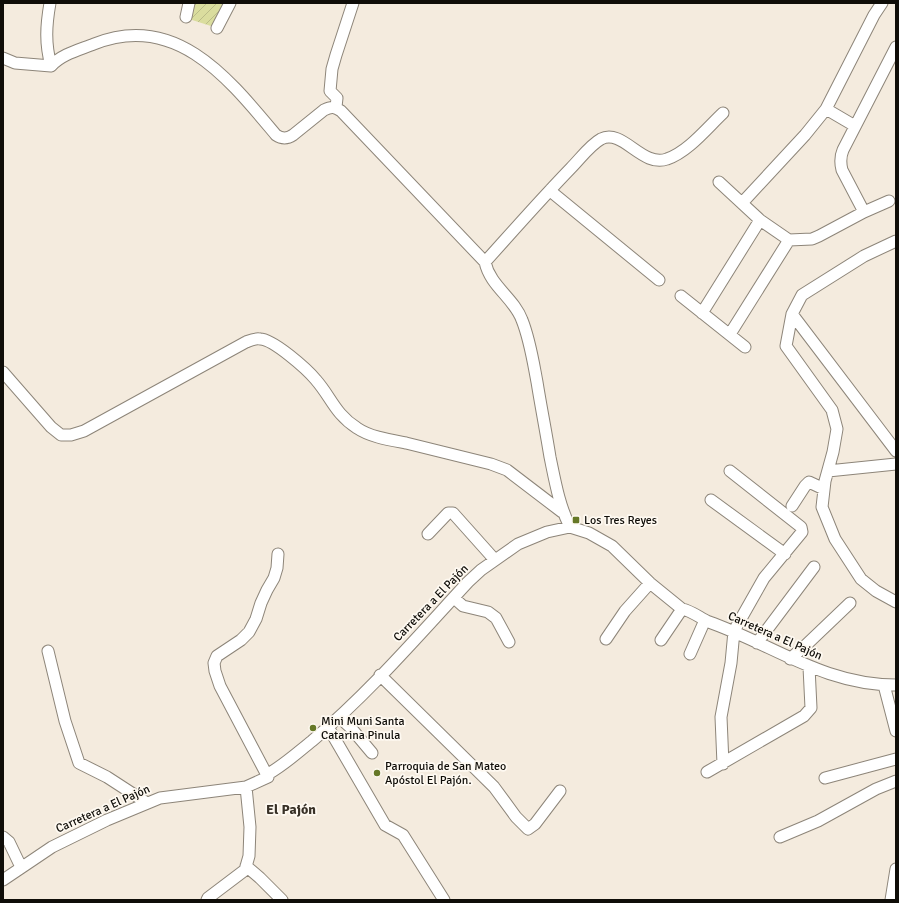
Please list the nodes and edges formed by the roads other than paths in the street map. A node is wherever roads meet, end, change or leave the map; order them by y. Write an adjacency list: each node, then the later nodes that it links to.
1 (50, 3): 10 (street)
2 (189, 3): 6 (street)
3 (230, 3): 7 (street)
4 (353, 3): 11 (street)
5 (882, 3): 12 (street)
6 (186, 17)
7 (217, 28)
8 (896, 48): 14 (street)
9 (3, 58): 10 (street)
10 (51, 66): 11 (street)
11 (336, 107): 23 (street)
12 (826, 109): 14 (street); 18 (street)
13 (723, 113): 16 (street)
14 (855, 126): 19 (street)
15 (719, 182): 18 (street)
16 (551, 189): 23 (street); 24 (street)
17 (889, 201): 19 (street)
18 (742, 203): 20 (street)
19 (864, 212): 21 (street)
20 (760, 220): 21 (street); 26 (street)
21 (789, 240): 28 (street)
22 (896, 241): 27 (street)
23 (485, 262): 38 (street)
24 (659, 280)
25 (681, 296): 26 (street)
26 (702, 313): 28 (street)
27 (792, 314): 31 (street); 34 (street)
28 (730, 334): 29 (street)
29 (745, 346)
30 (3, 372): 38 (street)
31 (896, 451)
32 (896, 464): 34 (street)
33 (730, 471): 42 (street)
34 (828, 471): 35 (street)
35 (824, 489): 37 (street); 47 (street)
36 (711, 500): 42 (street)
37 (792, 506)
38 (562, 512): 39 (street)
39 (570, 527): 43 (street, Carretera a El Pajón); 45 (street, Carretera a El Pajón)
40 (428, 534): 43 (street)
41 (278, 554): 70 (street)
42 (785, 554): 51 (street)
43 (495, 560): 46 (street, Carretera a El Pajón)
44 (814, 567): 55 (street)
45 (650, 584): 49 (street, Carretera a El Pajón); 52 (street)
46 (454, 598): 54 (street); 60 (street, Carretera a El Pajón)
47 (896, 602)
48 (850, 603): 58 (street)
49 (682, 609): 50 (street, Carretera a El Pajón); 53 (street)
50 (704, 620): 51 (street, Carretera a El Pajón); 57 (street)
51 (734, 631): 55 (street, Carretera a El Pajón); 68 (street)
52 (606, 638)
53 (661, 640)
54 (509, 642)
55 (757, 643): 58 (street, Carretera a El Pajón)
56 (48, 651): 75 (street)
57 (690, 654)
58 (790, 659): 59 (street, Carretera a El Pajón)
59 (809, 667): 61 (street, Carretera a El Pajón); 68 (street)
60 (380, 676): 63 (street, Carretera a El Pajón); 74 (street)
61 (884, 685): 62 (street, Carretera a El Pajón); 65 (street)
62 (896, 685)
63 (339, 717): 64 (street, Carretera a El Pajón); 66 (street)
64 (328, 727): 70 (street, Carretera a El Pajón); 84 (street)
65 (896, 731)
66 (372, 753)
67 (896, 759): 71 (street)
68 (723, 764): 69 (street)
69 (707, 772)
70 (268, 777): 73 (street, Carretera a El Pajón)
71 (825, 778)
72 (896, 781): 77 (street)
73 (246, 787): 75 (street, Carretera a El Pajón); 78 (street)
74 (560, 790)
75 (147, 803): 79 (street, Carretera a El Pajón)
76 (3, 837): 79 (street)
77 (780, 837)
78 (246, 866): 82 (street); 83 (street)
79 (21, 867): 81 (street, Carretera a El Pajón)
80 (896, 869): 85 (street)
81 (3, 880)
82 (207, 900)
83 (282, 900)
84 (444, 900)
85 (891, 900)

